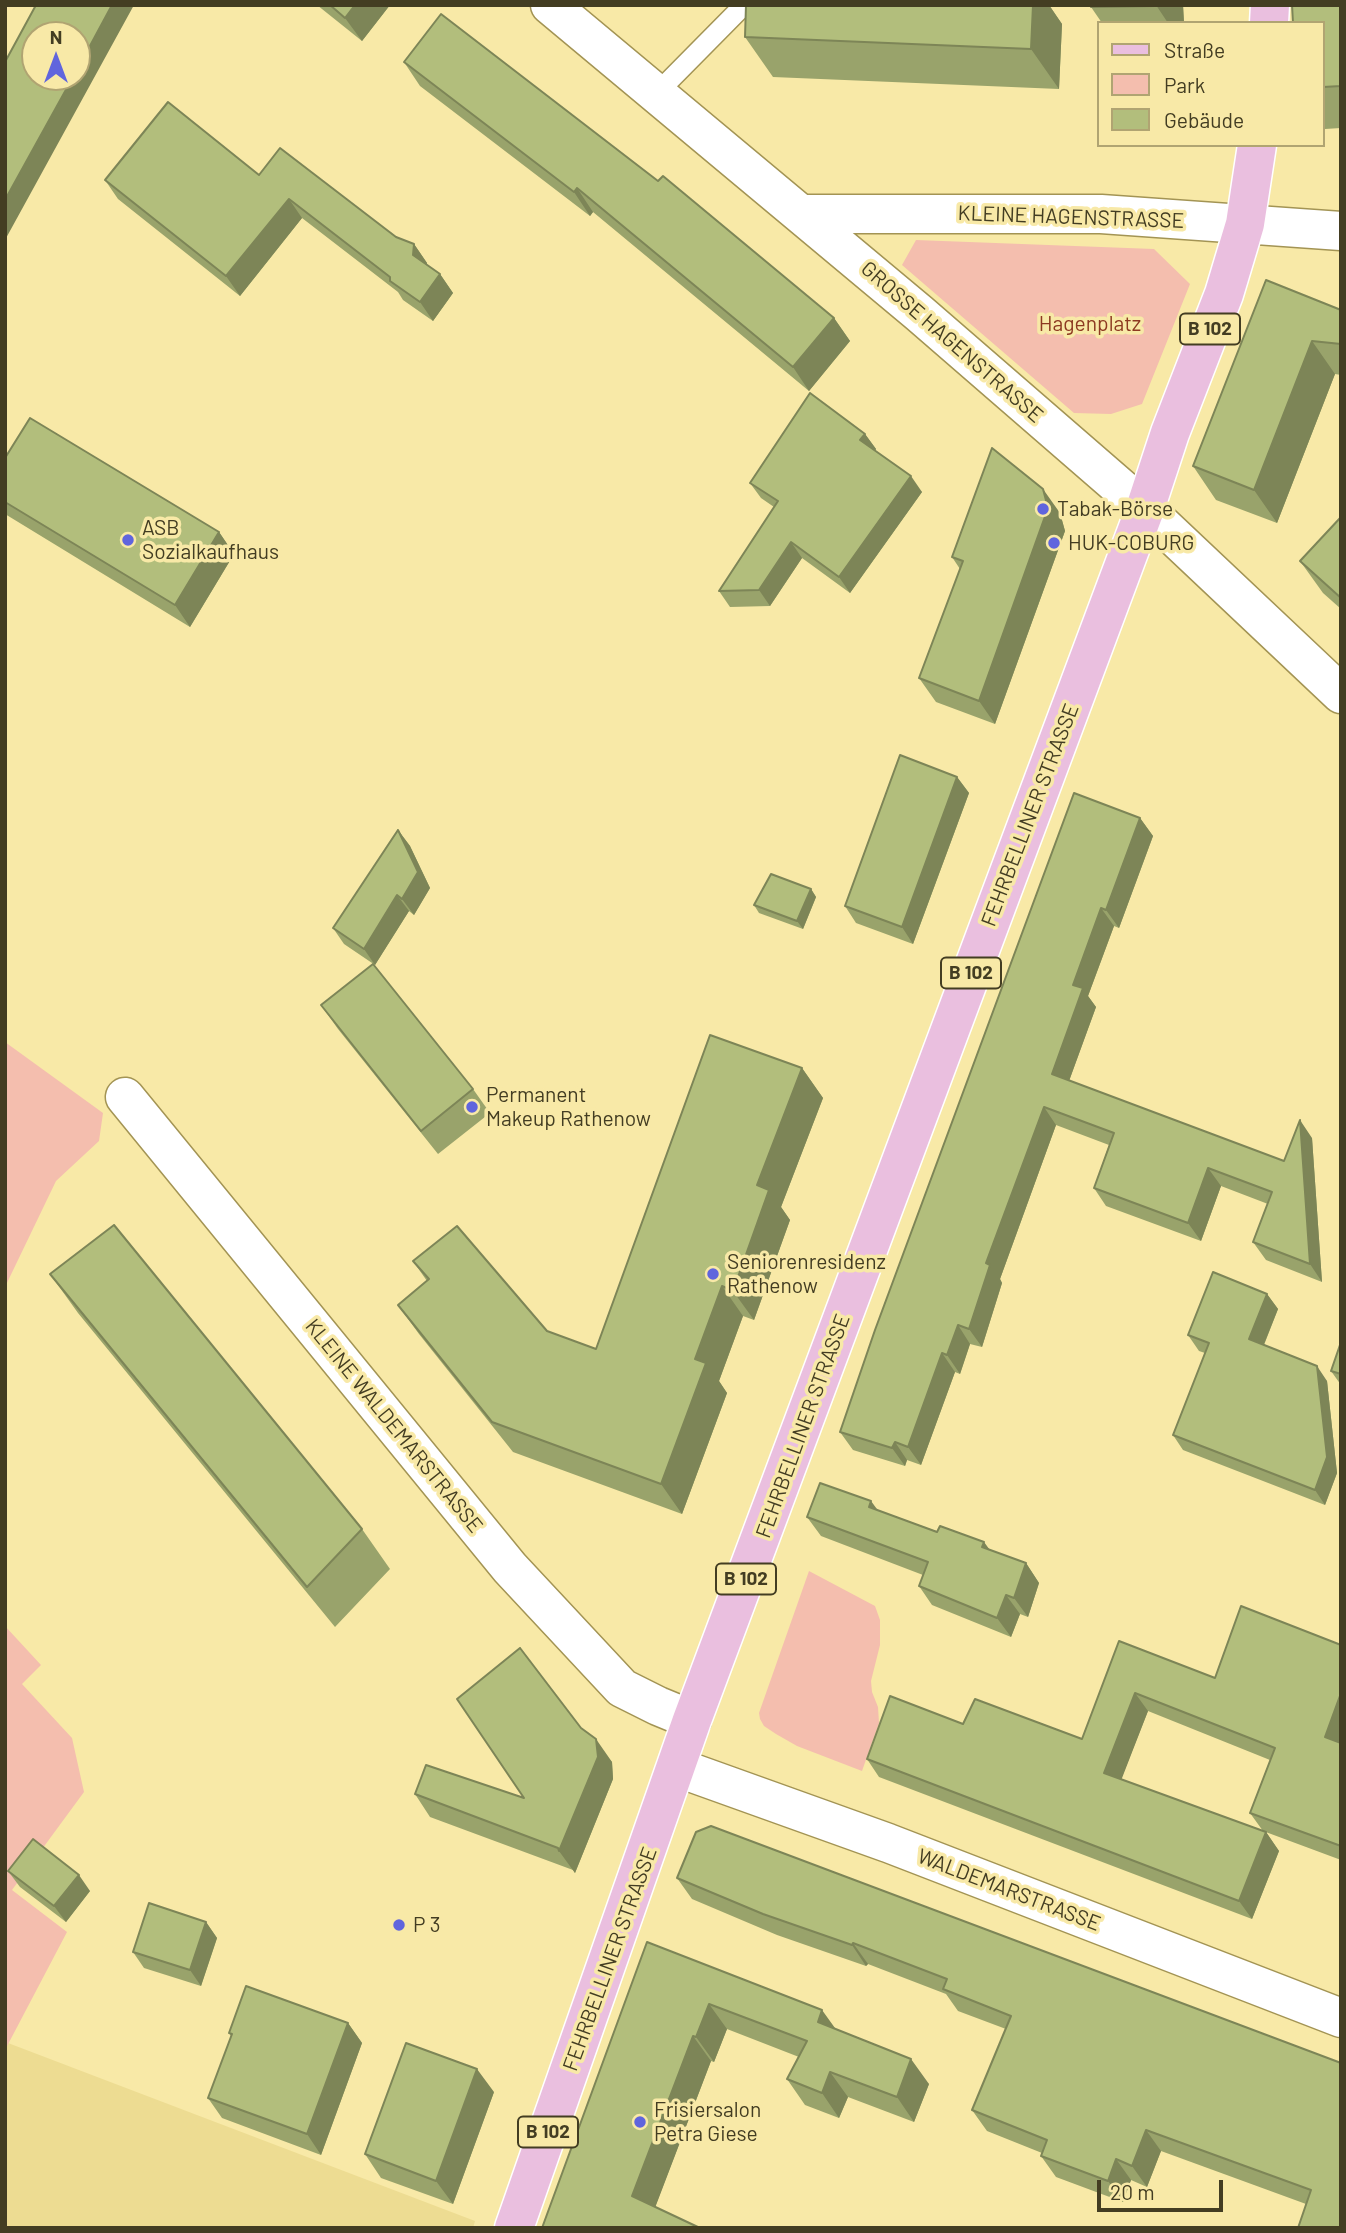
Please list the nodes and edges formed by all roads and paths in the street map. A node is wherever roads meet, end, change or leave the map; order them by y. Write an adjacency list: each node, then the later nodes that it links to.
1 (550, 5): 3 (street, GROSSE HAGENSTRASSE)
2 (744, 5): 3 (lane)
3 (656, 94): 5 (street, GROSSE HAGENSTRASSE)
4 (1258, 147): 6 (main road, B 102)
5 (802, 214): 6 (street, KLEINE HAGENSTRASSE); 8 (street, GROSSE HAGENSTRASSE)
6 (1245, 224): 7 (street, KLEINE HAGENSTRASSE); 8 (main road, B 102)
7 (1341, 231)
8 (1145, 509): 9 (street, GROSSE HAGENSTRASSE); 11 (main road, FEHRBELLINER STRASSE / B 102)
9 (1341, 694)
10 (125, 1097): 11 (street, KLEINE WALDEMARSTRASSE)
11 (692, 1720): 12 (main road, FEHRBELLINER STRASSE / B 102)
12 (676, 1767): 13 (street, WALDEMARSTRASSE); 14 (main road, FEHRBELLINER STRASSE / B 102)
13 (1341, 2018)
14 (514, 2228)

